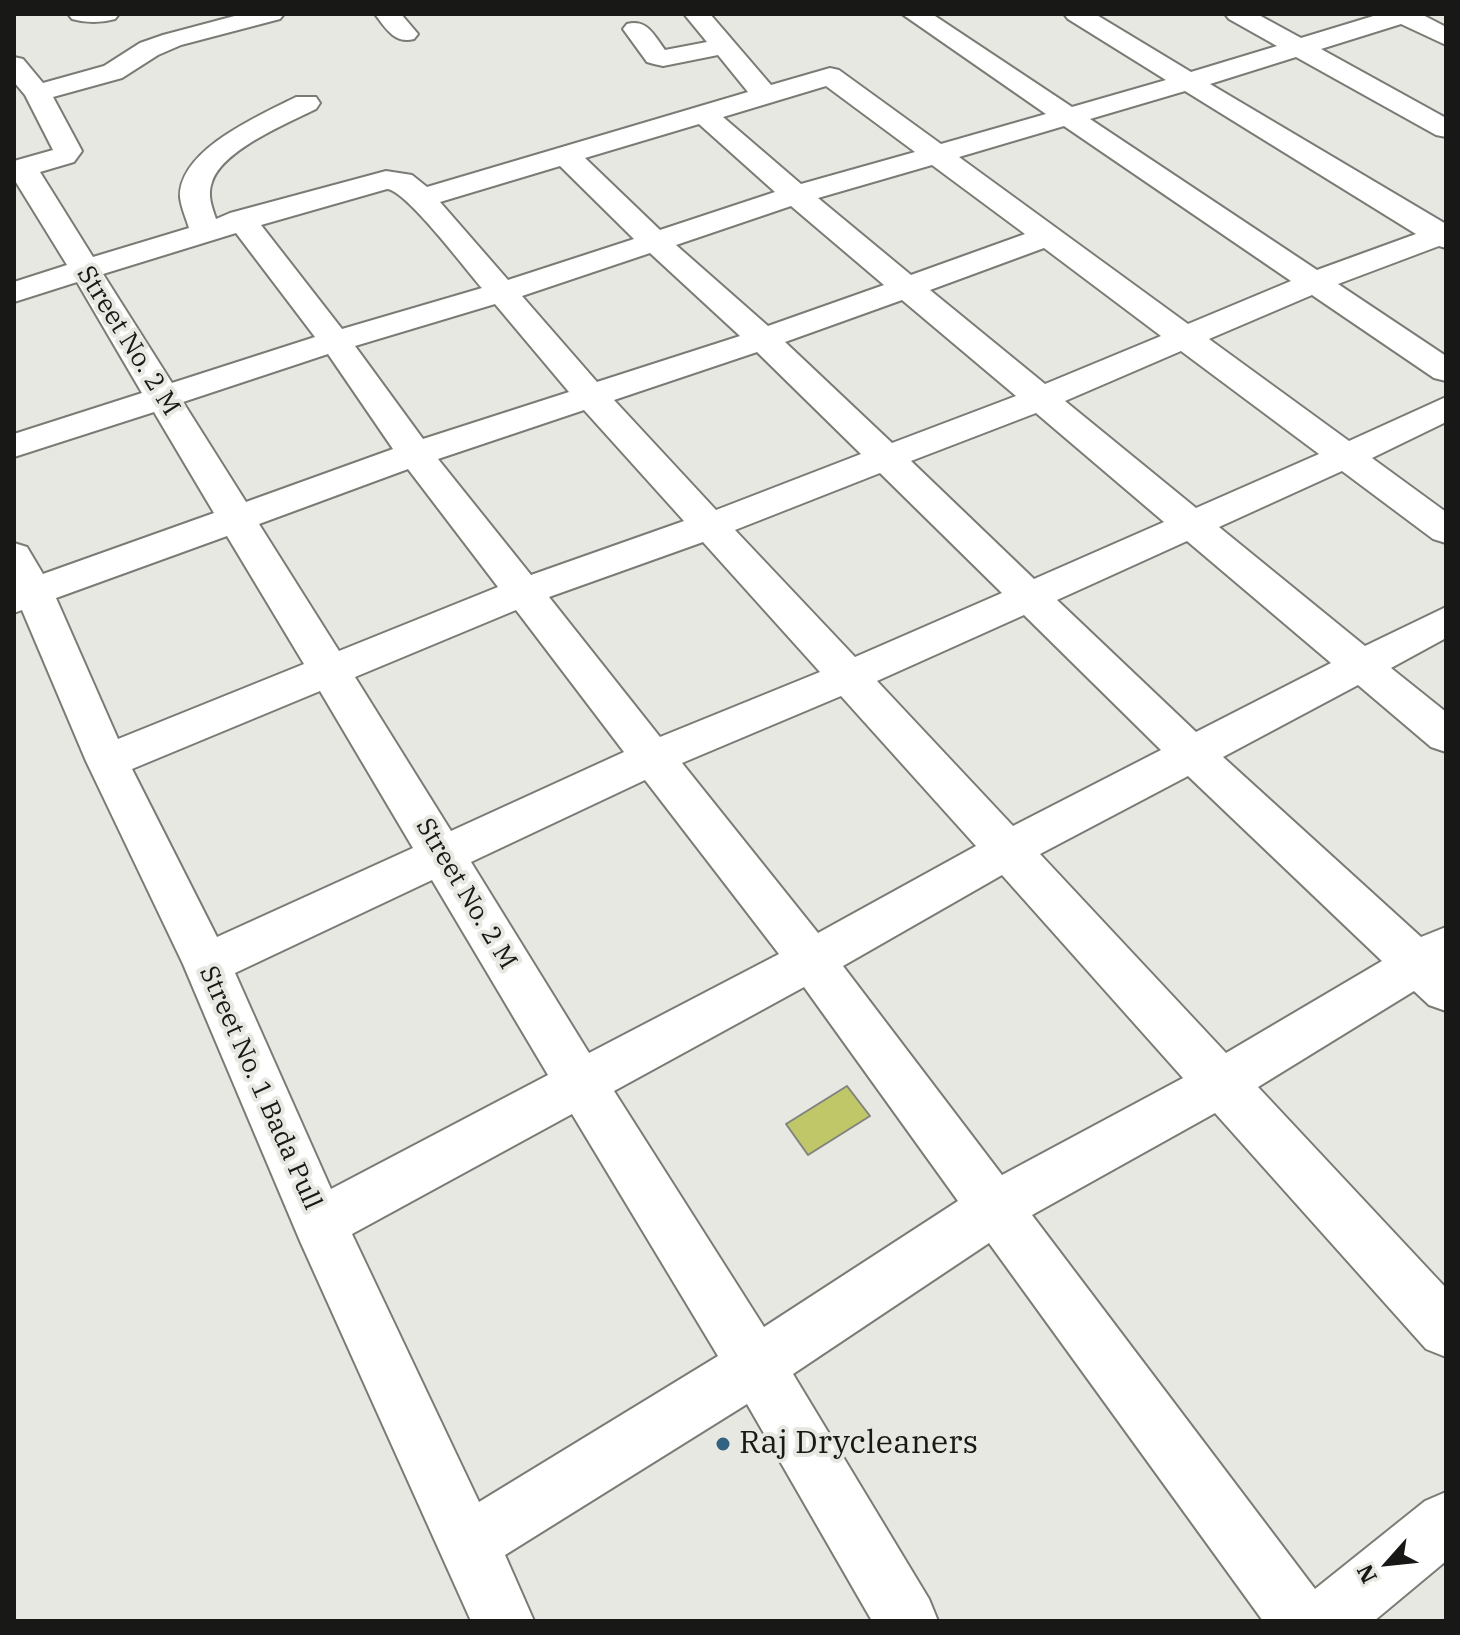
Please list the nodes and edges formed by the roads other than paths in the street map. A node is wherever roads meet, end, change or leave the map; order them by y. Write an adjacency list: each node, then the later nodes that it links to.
1 (81, 14): 2 (street)
2 (106, 14)
3 (271, 14): 19 (street)
4 (388, 14): 11 (street)
5 (697, 14): 13 (street)
6 (915, 14): 21 (street)
7 (1077, 14): 16 (street)
8 (1238, 14): 14 (street)
9 (1404, 14): 12 (street); 14 (street)
10 (636, 29): 13 (street)
11 (405, 34)
12 (1446, 37)
13 (725, 46): 17 (street)
14 (1300, 49): 16 (street); 22 (street)
15 (14, 65): 19 (street)
16 (1188, 82): 21 (street); 29 (street)
17 (765, 95): 20 (street); 23 (street)
18 (306, 103): 28 (street)
19 (38, 109): 25 (street)
20 (704, 114): 24 (street); 26 (street)
21 (1064, 116): 23 (street); 33 (street)
22 (1446, 129)
23 (933, 155): 26 (street); 30 (street)
24 (566, 156): 27 (street); 31 (street)
25 (19, 169): 32 (street, Street No. 2 M)
26 (796, 195): 31 (street); 34 (street)
27 (421, 198): 28 (street); 36 (street)
28 (224, 227): 32 (street); 39 (street)
29 (1444, 236): 33 (street)
30 (1046, 237): 34 (street); 38 (street)
31 (655, 242): 36 (street); 37 (street)
32 (83, 270): 35 (street); 42 (street, Street No. 2 M)
33 (1315, 282): 38 (street); 40 (street)
34 (908, 287): 37 (street); 43 (street)
35 (14, 292)
36 (503, 292): 39 (street); 41 (street)
37 (763, 339): 41 (street); 48 (street)
38 (1186, 339): 43 (street); 47 (street)
39 (335, 341): 42 (street); 46 (street)
40 (1446, 371)
41 (590, 395): 46 (street); 51 (street)
42 (163, 397): 45 (street); 49 (street, Street No. 2 M)
43 (1042, 398): 48 (street); 50 (street)
44 (1446, 408): 47 (street)
45 (14, 446)
46 (415, 454): 49 (street); 54 (street)
47 (1346, 456): 50 (street); 52 (street)
48 (887, 459): 51 (street); 55 (street)
49 (239, 519): 53 (street); 58 (street, Street No. 2 M)
50 (1192, 522): 55 (street); 57 (street)
51 (712, 525): 54 (street); 59 (street)
52 (1446, 530)
53 (21, 582): 63 (street, Street No. 1 Bada Pull)
54 (523, 592): 58 (street); 62 (street)
55 (1031, 594): 59 (street); 61 (street)
56 (1446, 621): 57 (street)
57 (1361, 667): 60 (street); 61 (street)
58 (330, 668): 63 (street); 65 (street, Street No. 2 M)
59 (850, 676): 62 (street); 64 (street)
60 (1446, 736)
61 (1193, 755): 64 (street); 68 (street)
62 (652, 758): 65 (street); 66 (street)
63 (107, 761): 67 (street, Street No. 1 Bada Pull)
64 (1008, 850): 66 (street); 70 (street)
65 (443, 856): 67 (street); 69 (street, Street No. 2 M)
66 (811, 960): 69 (street); 71 (street)
67 (207, 964): 72 (street, Street No. 1 Bada Pull)
68 (1437, 967): 70 (street)
69 (581, 1084): 72 (street); 74 (street, Street No. 2 M)
70 (1219, 1084): 71 (street); 73 (street)
71 (996, 1207): 74 (street); 79 (street)
72 (319, 1223): 76 (street, Street No. 1 Bada Pull)
73 (1446, 1329)
74 (756, 1365): 76 (street); 78 (street, Street No. 2 M)
75 (1446, 1522): 80 (street)
76 (467, 1544): 77 (street, Street No. 1 Bada Pull)
77 (503, 1621)
78 (907, 1621)
79 (1301, 1621)
80 (1325, 1621)

